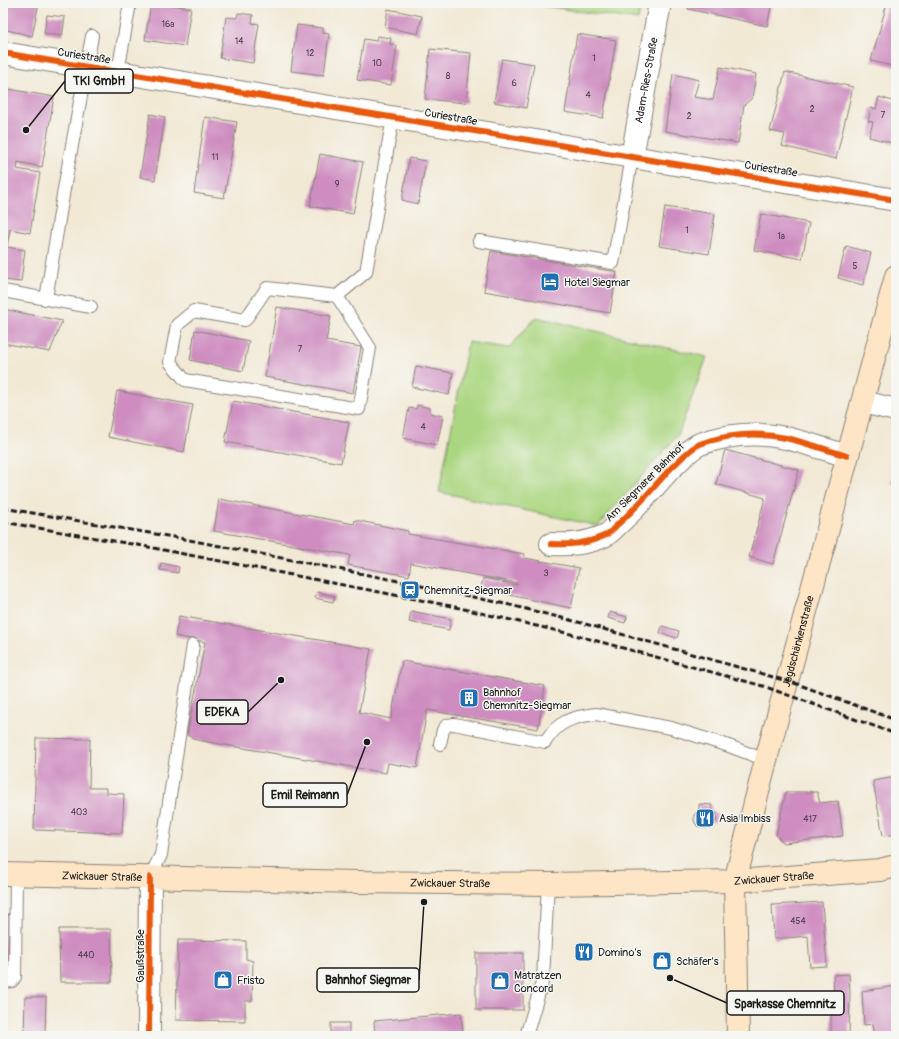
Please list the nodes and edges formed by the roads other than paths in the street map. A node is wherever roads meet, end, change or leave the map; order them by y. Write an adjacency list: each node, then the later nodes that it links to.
1 (130, 3): 6 (lane)
2 (660, 3): 8 (street, Adam-Ries-Straße)
3 (92, 36): 5 (lane)
4 (3, 53): 5 (street, Curiestraße)
5 (87, 67): 6 (street, Curiestraße); 14 (lane)
6 (118, 72): 7 (street, Curiestraße)
7 (393, 117): 8 (street, Curiestraße); 13 (lane)
8 (632, 157): 9 (street, Curiestraße); 10 (lane)
9 (896, 200)
10 (479, 241)
11 (896, 276): 16 (main road, Jagdschänkenstraße)
12 (3, 291): 14 (lane)
13 (337, 296): 13 (lane)
14 (46, 299): 15 (lane)
15 (91, 307)
16 (863, 402): 17 (street); 18 (main road, Jagdschänkenstraße)
17 (896, 410)
18 (847, 456): 19 (street, Am Siegmarer Bahnhof); 22 (main road, Jagdschänkenstraße)
19 (551, 544)
20 (193, 645): 25 (lane)
21 (440, 744): 22 (lane)
22 (766, 760): 26 (main road, Jagdschänkenstraße)
23 (896, 866): 26 (main road, Zwickauer Straße)
24 (10, 874): 25 (main road, Zwickauer Straße); 28 (lane)
25 (150, 877): 27 (main road, Zwickauer Straße); 29 (street, Gaußstraße)
26 (735, 881): 27 (main road, Zwickauer Straße); 31 (main road, Jagdschänkenstraße)
27 (548, 884): 30 (lane)
28 (3, 982)
29 (149, 1036)
30 (526, 1036)
31 (738, 1036)

